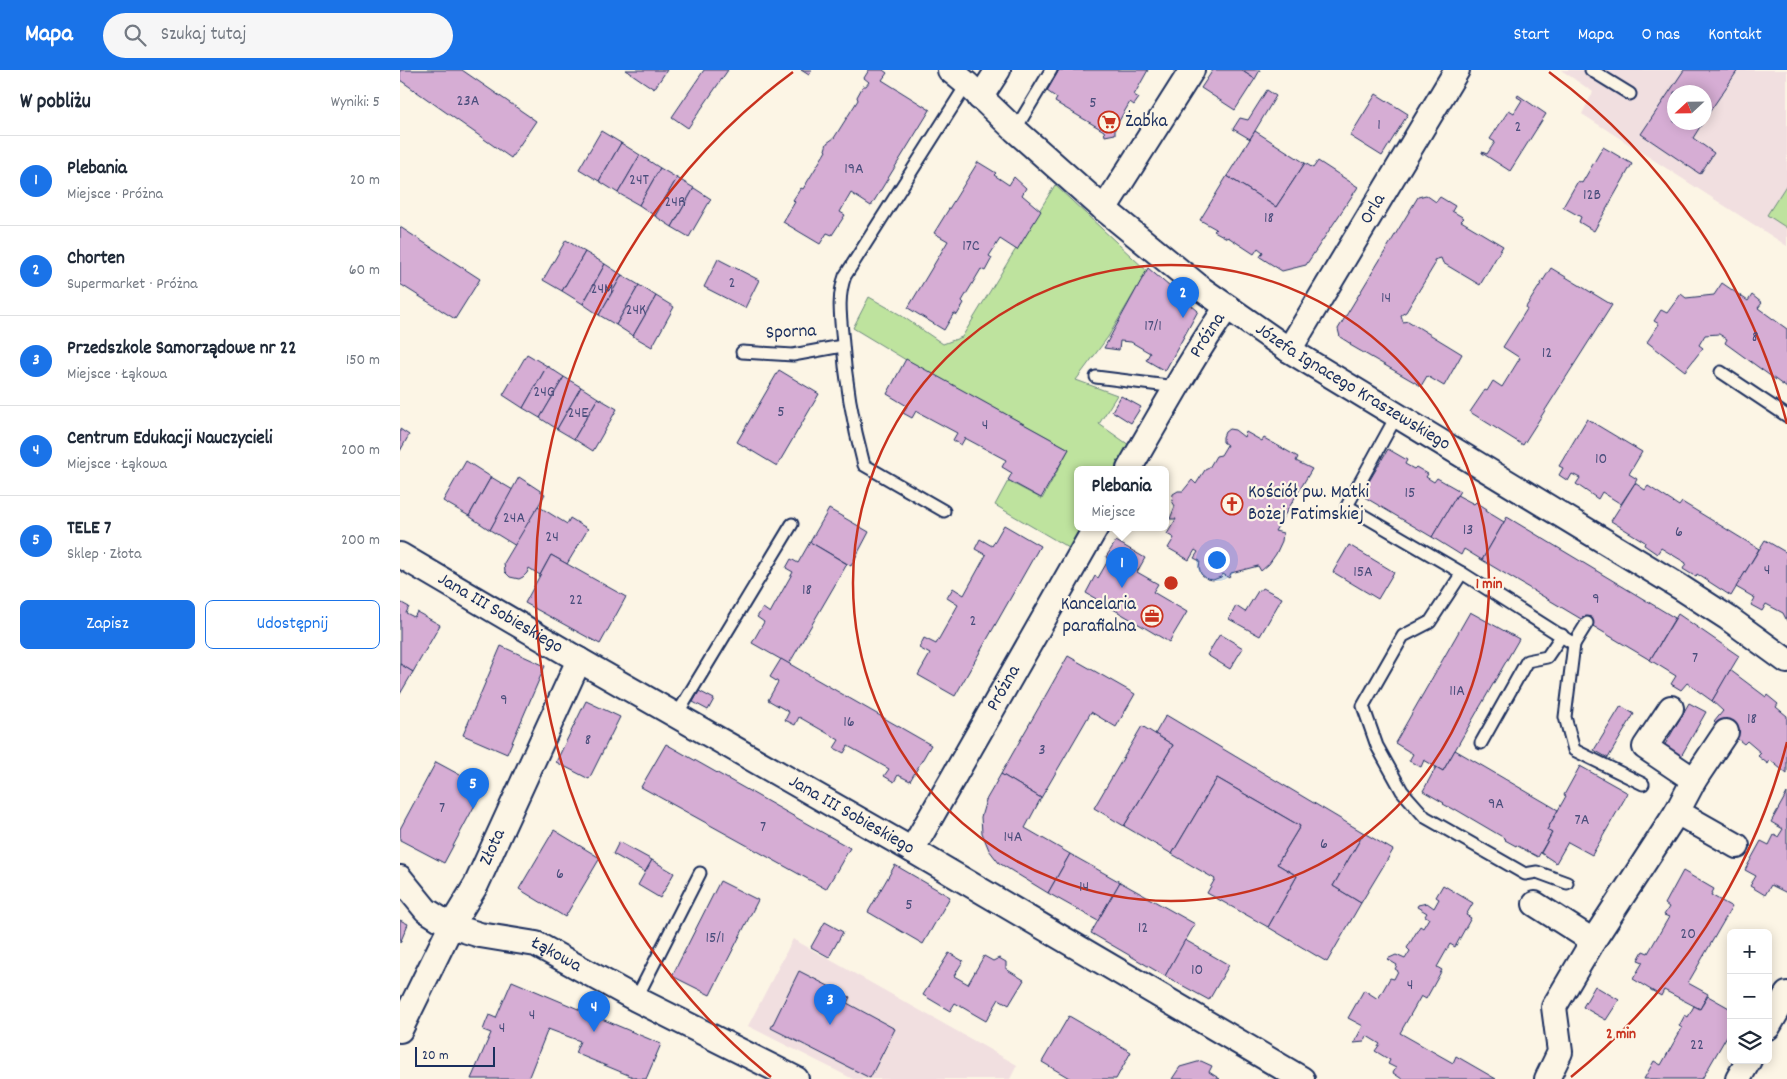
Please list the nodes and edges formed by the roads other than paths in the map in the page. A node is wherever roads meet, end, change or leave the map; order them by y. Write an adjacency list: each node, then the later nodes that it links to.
1 (998, 70): 6 (street)
2 (1051, 70): 8 (lane)
3 (1192, 70): 9 (street)
4 (1457, 70): 12 (street, Orla)
5 (1590, 70): 7 (lane)
6 (966, 84): 8 (street, Józefa Ignacego Kraszewskiego); 11 (lane)
7 (1630, 94)
8 (1015, 130): 9 (street, Józefa Ignacego Kraszewskiego)
9 (1104, 208): 10 (street, Józefa Ignacego Kraszewskiego)
10 (1227, 307): 12 (street, Józefa Ignacego Kraszewskiego); 16 (street, Próżna)
11 (842, 346): 13 (lane, Sporna); 20 (lane)
12 (1289, 350): 17 (street, Józefa Ignacego Kraszewskiego)
13 (742, 352)
14 (1721, 372): 18 (lane)
15 (1096, 376): 16 (lane)
16 (1176, 387): 19 (street, Próżna)
17 (1397, 415): 24 (lane); 29 (street, Józefa Ignacego Kraszewskiego)
18 (1787, 416)
19 (1131, 466)
20 (944, 511)
21 (792, 524): 31 (lane)
22 (1094, 531): 38 (street, Próżna)
23 (400, 555): 28 (street, Jana III Sobieskiego)
24 (1462, 574): 26 (lane); 41 (lane)
25 (1587, 622): 27 (lane)
26 (1562, 635): 27 (lane); 33 (lane)
27 (1574, 644): 35 (lane)
28 (579, 660): 31 (street, Jana III Sobieskiego); 43 (street, Złota)
29 (1787, 661)
30 (1671, 708): 34 (street)
31 (676, 716): 38 (street, Jana III Sobieskiego)
32 (1726, 732): 34 (street)
33 (1481, 743)
34 (1694, 780): 36 (street)
35 (1642, 784)
36 (1677, 812): 37 (street); 44 (street)
37 (1737, 846)
38 (912, 850): 51 (street, Jana III Sobieskiego)
39 (700, 873): 46 (lane)
40 (400, 878): 43 (street, Łąkowa)
41 (1567, 884)
42 (1535, 904): 44 (street)
43 (451, 926): 46 (street, Łąkowa); 48 (street, Złota)
44 (1593, 941): 52 (street)
45 (1787, 994): 47 (street)
46 (636, 999): 50 (street, Łąkowa)
47 (1772, 1020)
48 (400, 1030)
49 (1747, 1064): 53 (street)
50 (796, 1079)
51 (1302, 1079)
52 (1547, 1079)
53 (1738, 1079)

